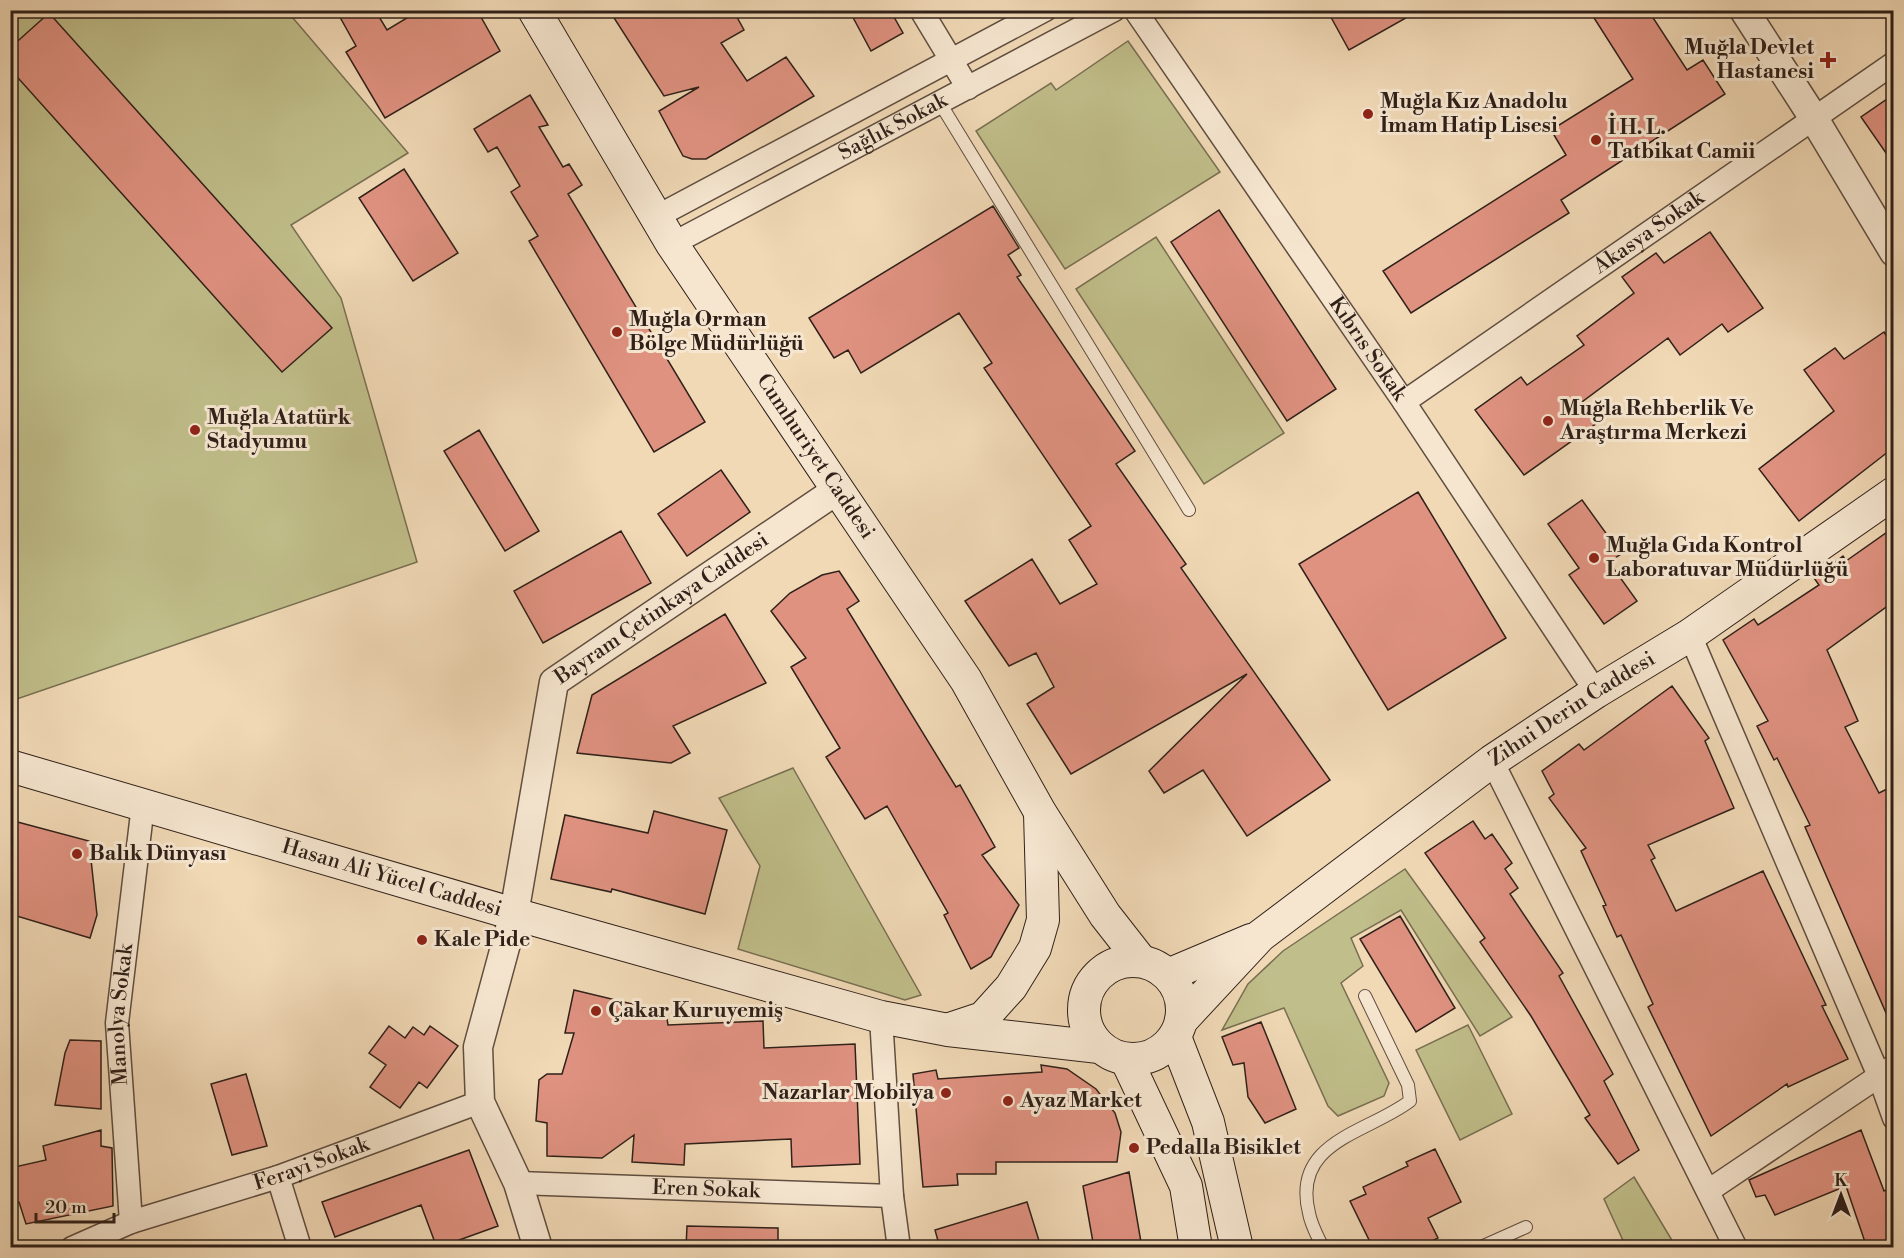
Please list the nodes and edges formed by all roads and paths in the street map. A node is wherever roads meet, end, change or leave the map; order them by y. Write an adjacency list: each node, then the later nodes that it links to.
1 (534, 10): 12 (main road, Cumhuriyet Caddesi)
2 (921, 10): 7 (street)
3 (1045, 10): 7 (street, Sağlık Sokak)
4 (1114, 10): 9 (street, Sağlık Sokak)
5 (1135, 10): 15 (street, Kıbrıs Sokak)
6 (1744, 10): 11 (street)
7 (951, 59): 9 (street); 12 (street, Sağlık Sokak)
8 (1893, 63): 11 (street, Akasya Sokak)
9 (968, 88): 10 (street, Sağlık Sokak)
10 (940, 103): 13 (street, Sağlık Sokak); 18 (lane)
11 (1813, 117): 14 (street); 15 (street, Akasya Sokak)
12 (656, 217): 13 (main road, Cumhuriyet Caddesi)
13 (672, 244): 16 (main road, Cumhuriyet Caddesi)
14 (1893, 252)
15 (1404, 402): 20 (street, Kıbrıs Sokak)
16 (837, 490): 24 (main road, Cumhuriyet Caddesi); 25 (street, Bayram Çetinkaya Caddesi)
17 (1893, 493): 19 (main road, Zihni Derin Caddesi)
18 (1189, 510)
19 (1690, 635): 20 (main road, Zihni Derin Caddesi); 33 (street)
20 (1596, 692): 21 (main road, Zihni Derin Caddesi)
21 (1492, 761): 26 (main road, Zihni Derin Caddesi); 38 (street)
22 (10, 766): 23 (main road, Hasan Ali Yücel Caddesi)
23 (143, 805): 25 (main road, Hasan Ali Yücel Caddesi); 40 (street, Manolya Sokak)
24 (1040, 812): 27 (main road, Cumhuriyet Caddesi); 31 (main road)
25 (514, 914): 29 (main road, Hasan Ali Yücel Caddesi); 34 (street, Bayram Çetinkaya Caddesi)
26 (1260, 936): 27 (main road); 30 (main road)
27 (1154, 968): 30 (main road); 32 (main road)
28 (1365, 996): 48 (lane)
29 (881, 1017): 31 (main road, Hasan Ali Yücel Caddesi); 39 (street)
30 (1178, 1029): 32 (main road); 47 (main road)
31 (948, 1030): 32 (main road, Hasan Ali Yücel Caddesi)
32 (1113, 1053): 46 (main road)
33 (1886, 1071): 35 (street); 38 (street)
34 (480, 1102): 36 (street, Ferayi Sokak); 37 (street, Bayram Çetinkaya Caddesi)
35 (1893, 1118)
36 (278, 1177): 40 (street, Ferayi Sokak); 43 (street)
37 (518, 1183): 39 (street, Eren Sokak); 44 (street, Bayram Çetinkaya Caddesi)
38 (1708, 1191): 50 (street)
39 (892, 1196): 45 (street)
40 (131, 1222): 42 (street, Ferayi Sokak)
41 (1526, 1227): 49 (lane)
42 (73, 1247)
43 (300, 1248)
44 (538, 1248)
45 (899, 1248)
46 (1196, 1248)
47 (1237, 1248)
48 (1323, 1248)
49 (1479, 1248)
50 (1736, 1248)

